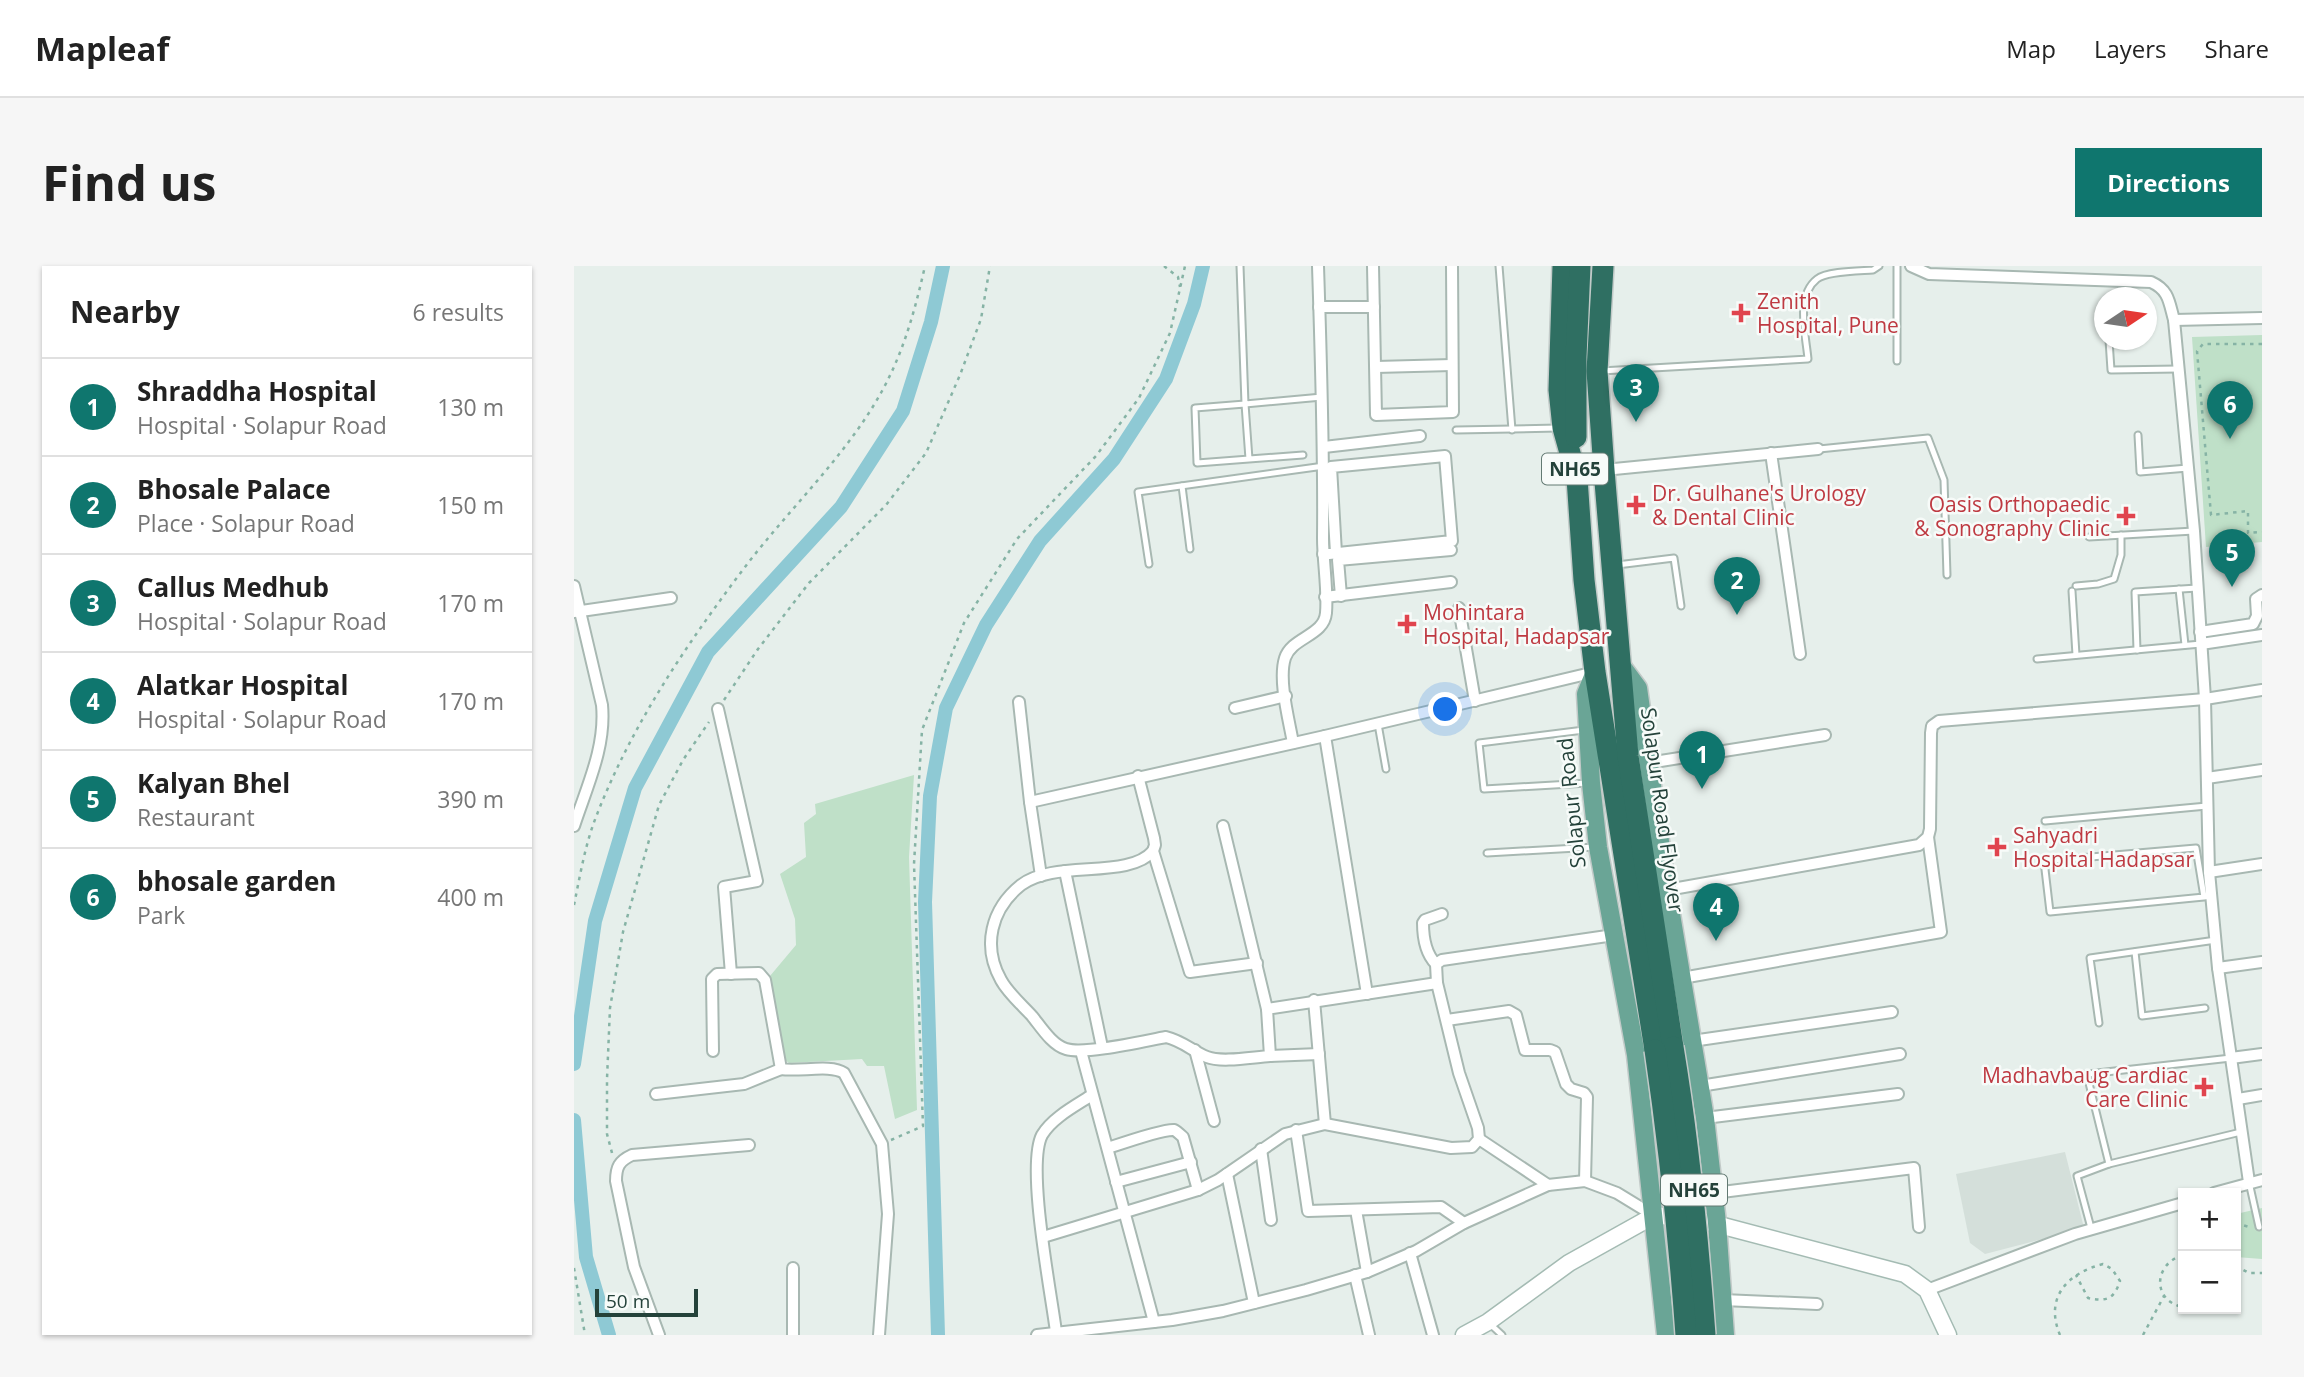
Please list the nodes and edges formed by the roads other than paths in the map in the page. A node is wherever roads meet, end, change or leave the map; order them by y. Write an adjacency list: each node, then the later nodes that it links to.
1 (1240, 266): 23 (lane)
2 (1318, 266): 12 (street)
3 (1373, 266): 13 (street)
4 (1452, 266): 18 (street)
5 (1499, 266): 26 (lane)
6 (1563, 266): 24 (highway, Solapur Road / NH65)
7 (1580, 266): 37 (highway)
8 (1603, 266): 21 (highway, NH65)
9 (1878, 266): 21 (lane)
10 (1897, 266): 17 (lane)
11 (1911, 266): 15 (street)
12 (1319, 307): 13 (street); 22 (street)
13 (1374, 307): 19 (street)
14 (2262, 318): 15 (street)
15 (2174, 320): 20 (street)
16 (2110, 350): 20 (lane)
17 (1898, 360)
18 (1452, 365): 19 (street); 19 (street)
19 (1376, 367)
20 (2178, 369): 35 (street)
21 (1598, 371): 36 (highway, NH65)
22 (1322, 397): 23 (lane); 29 (street)
23 (1245, 404): 33 (lane); 33 (lane)
24 (1563, 428): 26 (lane); 37 (highway, Solapur Road / NH65)
25 (1456, 430): 26 (lane)
26 (1512, 430)
27 (2138, 435): 35 (lane)
28 (1420, 436): 29 (street)
29 (1324, 447): 34 (street)
30 (1818, 449): 31 (street); 48 (lane)
31 (1771, 453): 36 (street); 64 (street)
32 (1303, 455): 33 (lane)
33 (1249, 459)
34 (1324, 466): 38 (lane); 45 (street)
35 (2188, 468): 39 (street)
36 (1604, 470): 47 (highway, NH65)
37 (1577, 478): 68 (highway, Solapur Road / NH65)
38 (1182, 486): 42 (lane); 46 (lane)
39 (2194, 531): 40 (lane); 51 (street)
40 (2121, 535): 41 (lane); 65 (lane)
41 (2089, 537)
42 (1190, 549)
43 (1451, 550): 54 (street)
44 (1336, 553): 44 (street); 45 (street)
45 (1323, 554): 55 (street)
46 (1149, 564)
47 (1611, 566): 57 (lane); 67 (highway, NH65)
48 (1947, 575)
49 (1451, 582): 54 (street)
50 (574, 586): 59 (street)
51 (2197, 587): 52 (lane); 61 (street)
52 (2179, 589): 62 (lane); 63 (lane)
53 (2262, 595): 61 (street)
54 (1341, 596): 55 (street)
55 (1325, 597): 70 (street)
56 (671, 598): 59 (street)
57 (1681, 606)
58 (1459, 608): 72 (street)
59 (577, 612): 88 (street)
60 (2262, 635): 61 (street)
61 (2201, 638): 62 (lane); 71 (street)
62 (2185, 645): 63 (lane)
63 (2137, 650): 65 (lane)
64 (1800, 654)
65 (2076, 655): 66 (lane)
66 (2037, 659)
67 (1621, 666): 81 (main road); 121 (highway, Solapur Road Flyover / NH65)
68 (1595, 672): 72 (street); 77 (main road, Solapur Road); 121 (highway, Solapur Road Flyover / NH65)
69 (2262, 690): 71 (street)
70 (1286, 696): 74 (street); 80 (street)
71 (2205, 699): 85 (street); 93 (street)
72 (1475, 701): 76 (street)
73 (1019, 702): 87 (street)
74 (1235, 708)
75 (718, 709): 111 (street)
76 (1378, 724): 79 (street); 82 (lane)
77 (1588, 729): 86 (main road, Solapur Road); 86 (lane)
78 (1825, 735): 81 (street)
79 (1325, 736): 80 (street); 114 (street)
80 (1293, 743): 84 (street)
81 (1648, 763): 101 (main road)
82 (1385, 769)
83 (2262, 770): 85 (street)
84 (1138, 776): 87 (street); 95 (street)
85 (2207, 778): 89 (street)
86 (1591, 783): 94 (main road, Solapur Road)
87 (1030, 802): 100 (street)
88 (578, 805): 91 (street)
89 (2207, 806): 90 (lane); 99 (street)
90 (2045, 821)
91 (574, 826)
92 (1223, 826): 108 (street)
93 (1928, 837): 101 (street); 112 (street)
94 (1598, 847): 96 (lane); 104 (main road, Solapur Road)
95 (1153, 851): 98 (street); 108 (street)
96 (1487, 853)
97 (2262, 864): 99 (street)
98 (1065, 871): 100 (street); 122 (street)
99 (2209, 872): 102 (street)
100 (1041, 876): 125 (street)
101 (1667, 890): 112 (main road)
102 (2207, 897): 102 (lane); 105 (street)
103 (1443, 914): 109 (street)
104 (1614, 935): 109 (street); 163 (main road, Solapur Road)
105 (2216, 940): 106 (lane); 110 (street)
106 (2135, 952): 116 (lane); 120 (lane)
107 (2262, 962): 110 (street)
108 (1257, 963): 117 (street)
109 (1436, 964): 113 (street)
110 (2218, 968): 130 (street)
111 (731, 974): 124 (street); 131 (street)
112 (1682, 978): 121 (main road)
113 (1437, 983): 114 (street); 119 (street)
114 (1367, 994): 115 (street)
115 (1314, 1000): 117 (street); 126 (street)
116 (2205, 1008)
117 (1267, 1009): 129 (street)
118 (1892, 1012): 121 (street)
119 (1447, 1020): 145 (street); 153 (street)
120 (2099, 1023)
121 (1673, 1046): 134 (main road); 190 (highway, Solapur Road Flyover / NH65, bridge); 191 (highway, Solapur Road Flyover / NH65, bridge)
122 (1101, 1047): 123 (street); 125 (street)
123 (1195, 1050): 129 (street); 141 (street)
124 (713, 1051)
125 (1081, 1051): 137 (street)
126 (1319, 1054): 129 (street); 142 (street)
127 (1900, 1054): 134 (street)
128 (2262, 1054): 130 (street)
129 (1270, 1056)
130 (2231, 1058): 132 (lane); 139 (street)
131 (781, 1069): 135 (street); 183 (street)
132 (2087, 1075): 133 (lane); 150 (lane)
133 (2052, 1078)
134 (1700, 1086): 140 (main road)
135 (656, 1094)
136 (1898, 1094): 140 (street)
137 (1092, 1095): 147 (street); 170 (street)
138 (2262, 1095): 139 (street)
139 (2238, 1099): 144 (street)
140 (1705, 1118): 159 (main road)
141 (1214, 1121)
142 (1325, 1125): 143 (street); 145 (street)
143 (1296, 1130): 148 (street); 161 (street)
144 (2242, 1132): 150 (lane); 155 (street)
145 (1479, 1139): 156 (street)
146 (749, 1145): 181 (street)
147 (1108, 1148): 149 (street); 154 (street)
148 (1261, 1149): 151 (street); 164 (street)
149 (1191, 1162): 154 (street); 158 (street)
150 (2109, 1164): 169 (lane)
151 (1227, 1174): 158 (street); 176 (street)
152 (2262, 1180): 155 (street)
153 (1585, 1181): 156 (street); 163 (street)
154 (1116, 1182): 162 (street)
155 (2249, 1182): 157 (street); 168 (lane)
156 (1548, 1185): 165 (street)
157 (2230, 1188)
158 (1198, 1190): 162 (street)
159 (1714, 1193): 166 (main road); 167 (street)
160 (2178, 1204): 169 (street)
161 (1356, 1210): 165 (street); 173 (street)
162 (1123, 1212): 170 (street); 178 (street)
163 (1655, 1215): 166 (street); 179 (street); 189 (main road, Solapur Road)
164 (1271, 1220)
165 (1464, 1223): 171 (street)
166 (1717, 1223): 174 (street); 175 (main road)
167 (1919, 1227)
168 (2259, 1227)
169 (2091, 1229): 174 (street)
170 (1044, 1237): 180 (street)
171 (1410, 1253): 173 (street); 186 (street)
172 (793, 1268): 182 (street)
173 (1361, 1274): 176 (street); 185 (street)
174 (1927, 1290): 193 (street)
175 (1723, 1300): 177 (street); 192 (main road)
176 (1254, 1303): 178 (street)
177 (1817, 1304)
178 (1154, 1322): 180 (street)
179 (1488, 1322): 187 (street); 188 (lane)
180 (1056, 1332): 184 (street)
181 (659, 1335)
182 (793, 1335)
183 (880, 1335)
184 (1037, 1335)
185 (1369, 1335)
186 (1433, 1335)
187 (1464, 1335)
188 (1502, 1335)
189 (1666, 1335)
190 (1686, 1335)
191 (1705, 1335)
192 (1725, 1335)
193 (1948, 1335)

